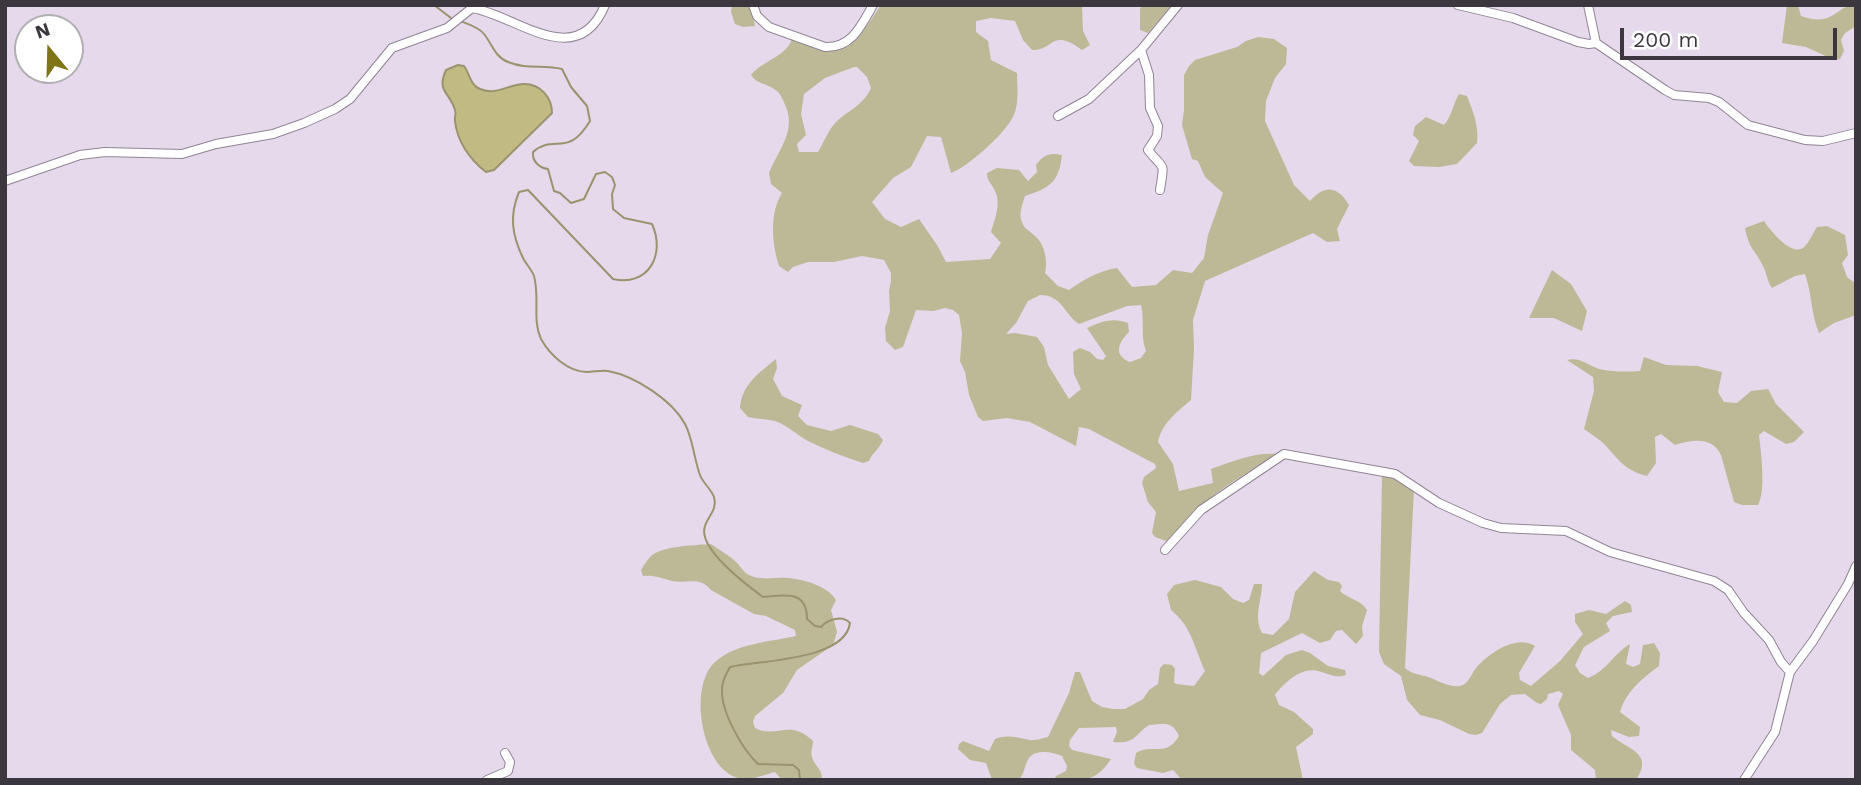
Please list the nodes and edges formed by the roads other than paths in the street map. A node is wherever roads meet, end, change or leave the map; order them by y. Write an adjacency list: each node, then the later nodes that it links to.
1 (605, 5): 7 (street)
2 (753, 5): 3 (street)
3 (873, 5)
4 (1178, 5): 9 (street)
5 (1458, 5): 8 (street)
6 (1588, 5): 8 (street)
7 (469, 8): 12 (street)
8 (1596, 43): 11 (street)
9 (1141, 50): 10 (street); 13 (street)
10 (1058, 116)
11 (1856, 133)
12 (5, 181)
13 (1160, 190)
14 (1165, 550): 16 (street)
15 (1856, 566): 16 (street)
16 (1790, 672): 19 (street)
17 (505, 753): 18 (street)
18 (487, 780)
19 (1744, 780)

